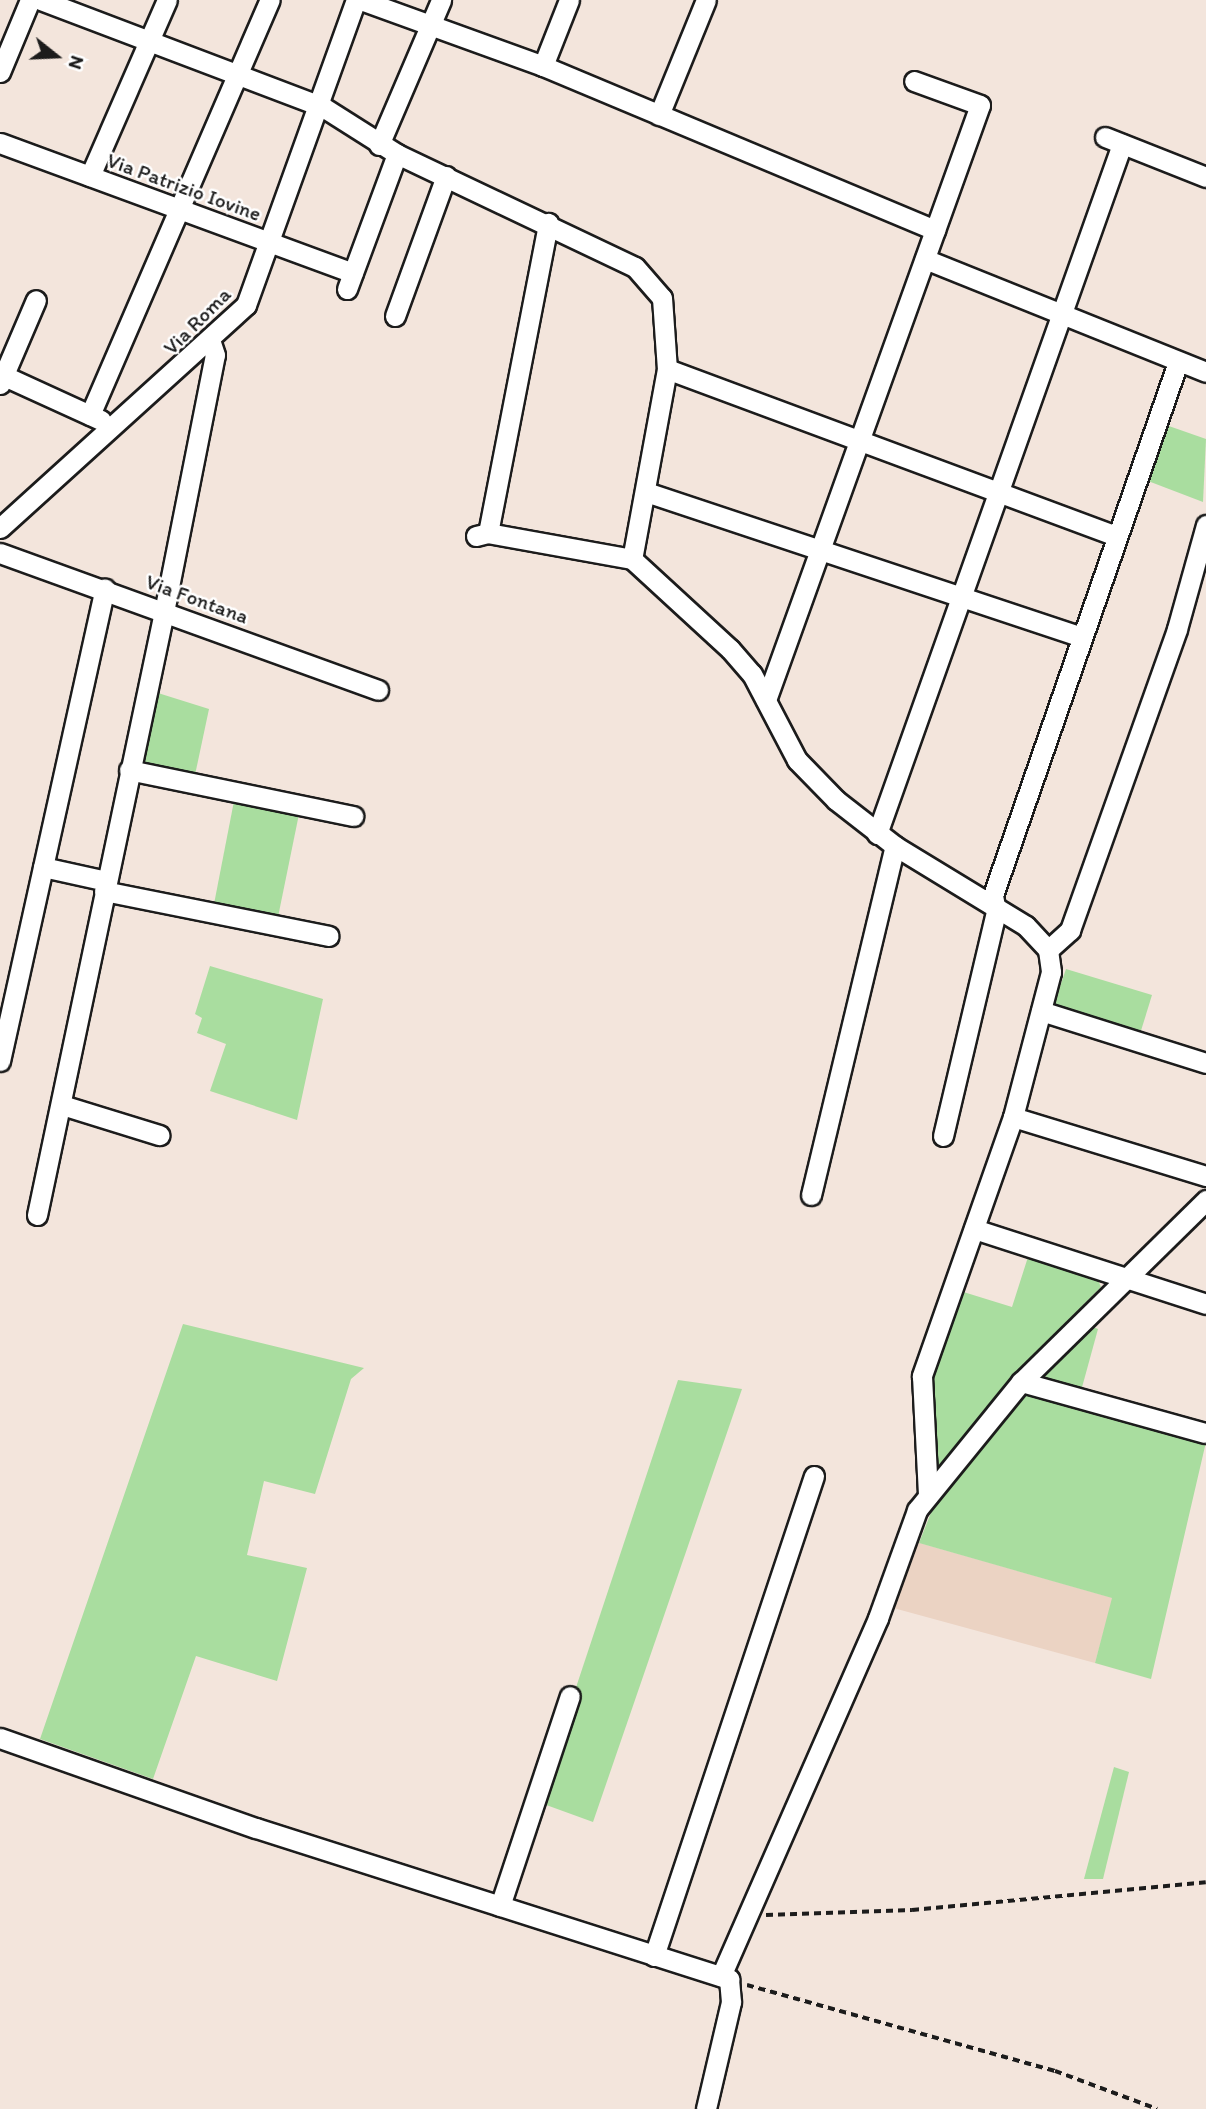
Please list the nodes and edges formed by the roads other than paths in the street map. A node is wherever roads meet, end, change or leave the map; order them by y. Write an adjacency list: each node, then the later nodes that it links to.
1 (30, 0): 12 (street)
2 (41, 0): 10 (street)
3 (167, 0): 10 (street)
4 (270, 0): 13 (street)
5 (359, 0): 9 (street); 15 (street, Via Roma)
6 (440, 0): 9 (street)
7 (569, 0): 11 (street)
8 (706, 0): 16 (street)
9 (430, 28): 11 (street); 18 (street)
10 (149, 41): 13 (street); 19 (street)
11 (543, 66): 16 (street)
12 (0, 72)
13 (238, 75): 15 (street); 22 (street)
14 (914, 81): 24 (street)
15 (323, 107): 18 (street); 25 (street, Via Roma)
16 (659, 115): 24 (street)
17 (0, 143): 19 (street, Via Patrizio Iovine)
18 (388, 149): 20 (street); 25 (street, Via Patrizio Iovine)
19 (90, 176): 22 (street, Via Patrizio Iovine)
20 (446, 176): 23 (street); 29 (street)
21 (1206, 177): 28 (street)
22 (176, 208): 25 (street, Via Patrizio Iovine); 35 (street)
23 (548, 223): 32 (street); 45 (street)
24 (935, 230): 26 (street)
25 (273, 244): 30 (street, Via Roma)
26 (925, 259): 28 (street); 37 (street)
27 (36, 300): 34 (street)
28 (1059, 313): 31 (street); 38 (street)
29 (395, 316)
30 (211, 343): 36 (street, Via Roma); 48 (street)
31 (1178, 362): 33 (street); 42 (street)
32 (667, 369): 37 (street); 39 (street)
33 (1206, 372)
34 (1, 378): 35 (street)
35 (90, 415): 36 (street)
36 (116, 427): 41 (street, Via Roma)
37 (858, 439): 38 (street); 43 (street)
38 (997, 489): 42 (street); 47 (street)
39 (646, 492): 43 (street); 45 (street)
40 (1206, 524): 60 (street)
41 (0, 528)
42 (1116, 536): 49 (street)
43 (820, 546): 47 (street); 51 (street)
44 (0, 552): 46 (street, Via Fontana)
45 (632, 559): 51 (street)
46 (105, 589): 48 (street, Via Fontana); 56 (street)
47 (959, 594): 49 (street); 54 (street)
48 (164, 612): 50 (street, Via Fontana); 52 (street)
49 (1080, 636): 58 (street)
50 (379, 690)
51 (766, 700): 54 (street)
52 (129, 771): 53 (street); 57 (street)
53 (353, 816)
54 (877, 834): 55 (street)
55 (895, 846): 58 (street); 69 (street)
56 (43, 867): 57 (street); 62 (street)
57 (105, 886): 59 (street); 64 (street)
58 (996, 911): 60 (street); 67 (street)
59 (329, 936)
60 (1048, 950): 61 (street)
61 (1041, 1011): 63 (street); 65 (street)
62 (0, 1061)
63 (1206, 1063)
64 (62, 1105): 66 (street); 71 (street)
65 (1013, 1117): 68 (street); 72 (street)
66 (159, 1135)
67 (943, 1136)
68 (1206, 1176)
69 (811, 1195)
70 (1206, 1200): 73 (street)
71 (37, 1215)
72 (974, 1229): 73 (street); 78 (street)
73 (1123, 1280): 74 (street); 75 (street)
74 (1206, 1304)
75 (1021, 1382): 76 (street); 78 (street)
76 (1205, 1433)
77 (814, 1476): 82 (street)
78 (928, 1496): 83 (street)
79 (570, 1696): 81 (street)
80 (0, 1738): 81 (street)
81 (500, 1906): 82 (street)
82 (654, 1956): 83 (street)
83 (725, 1978): 84 (street)
84 (706, 2109)

